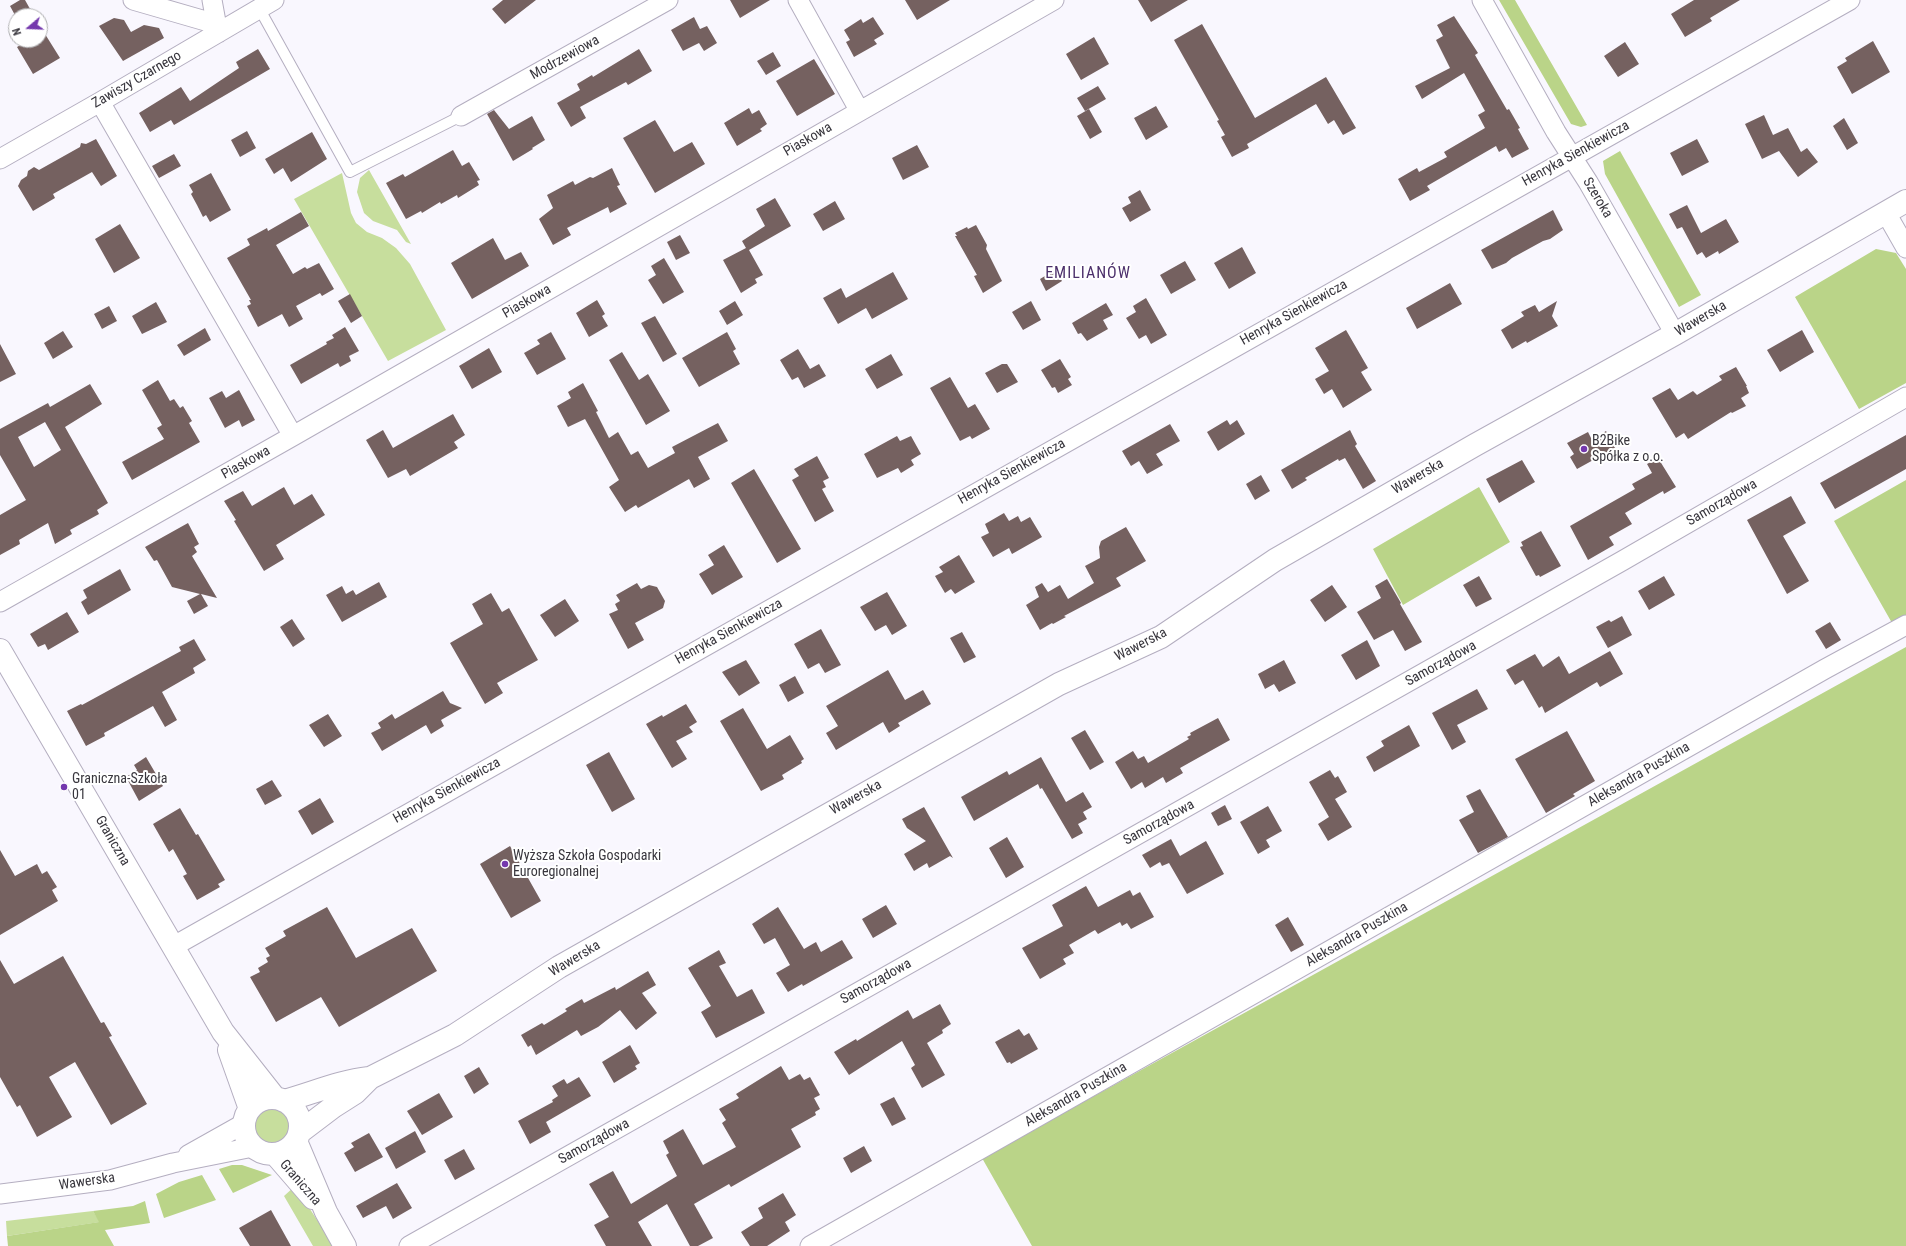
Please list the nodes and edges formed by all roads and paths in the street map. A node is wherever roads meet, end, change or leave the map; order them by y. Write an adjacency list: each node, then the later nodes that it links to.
1 (133, 0): 9 (street)
2 (212, 0): 9 (street)
3 (668, 0): 12 (street, Modrzewiowa)
4 (798, 0): 11 (street)
5 (1054, 0): 11 (street, Piaskowa)
6 (1482, 0): 13 (street, Szeroka)
7 (1850, 0): 13 (street, Henryka Sienkiewicza)
8 (266, 4): 9 (street, Zawiszy Czarnego); 12 (lane)
9 (217, 28): 10 (street, Zawiszy Czarnego)
10 (100, 102): 14 (street, Zawiszy Czarnego); 20 (street)
11 (859, 110): 20 (street, Piaskowa)
12 (461, 116)
13 (1571, 157): 18 (street, Szeroka); 24 (street, Henryka Sienkiewicza)
14 (0, 159)
15 (1906, 201): 16 (street, Wawerska)
16 (1886, 213): 17 (street); 18 (street, Wawerska)
17 (1906, 248)
18 (1675, 334): 26 (street, Wawerska)
19 (1906, 397): 36 (street, Samorządowa)
20 (293, 436): 21 (street, Piaskowa)
21 (0, 602)
22 (1906, 625): 37 (street, Aleksandra Puszkina)
23 (0, 650): 24 (street, Graniczna)
24 (174, 946): 25 (street, Graniczna)
25 (223, 1032): 27 (street, Graniczna); 28 (street, Graniczna)
26 (370, 1078): 27 (street, Wawerska); 29 (street, Wawerska)
27 (280, 1100): 28 (street); 29 (street)
28 (248, 1116): 30 (street); 32 (street, Wawerska)
29 (298, 1136): 31 (street); 34 (street, Graniczna)
30 (253, 1147): 31 (street); 32 (street, Wawerska)
31 (274, 1154): 34 (street, Graniczna)
32 (173, 1164): 33 (street, Wawerska)
33 (0, 1194)
34 (326, 1212): 35 (street, Graniczna)
35 (345, 1246)
36 (409, 1246)
37 (810, 1246)

